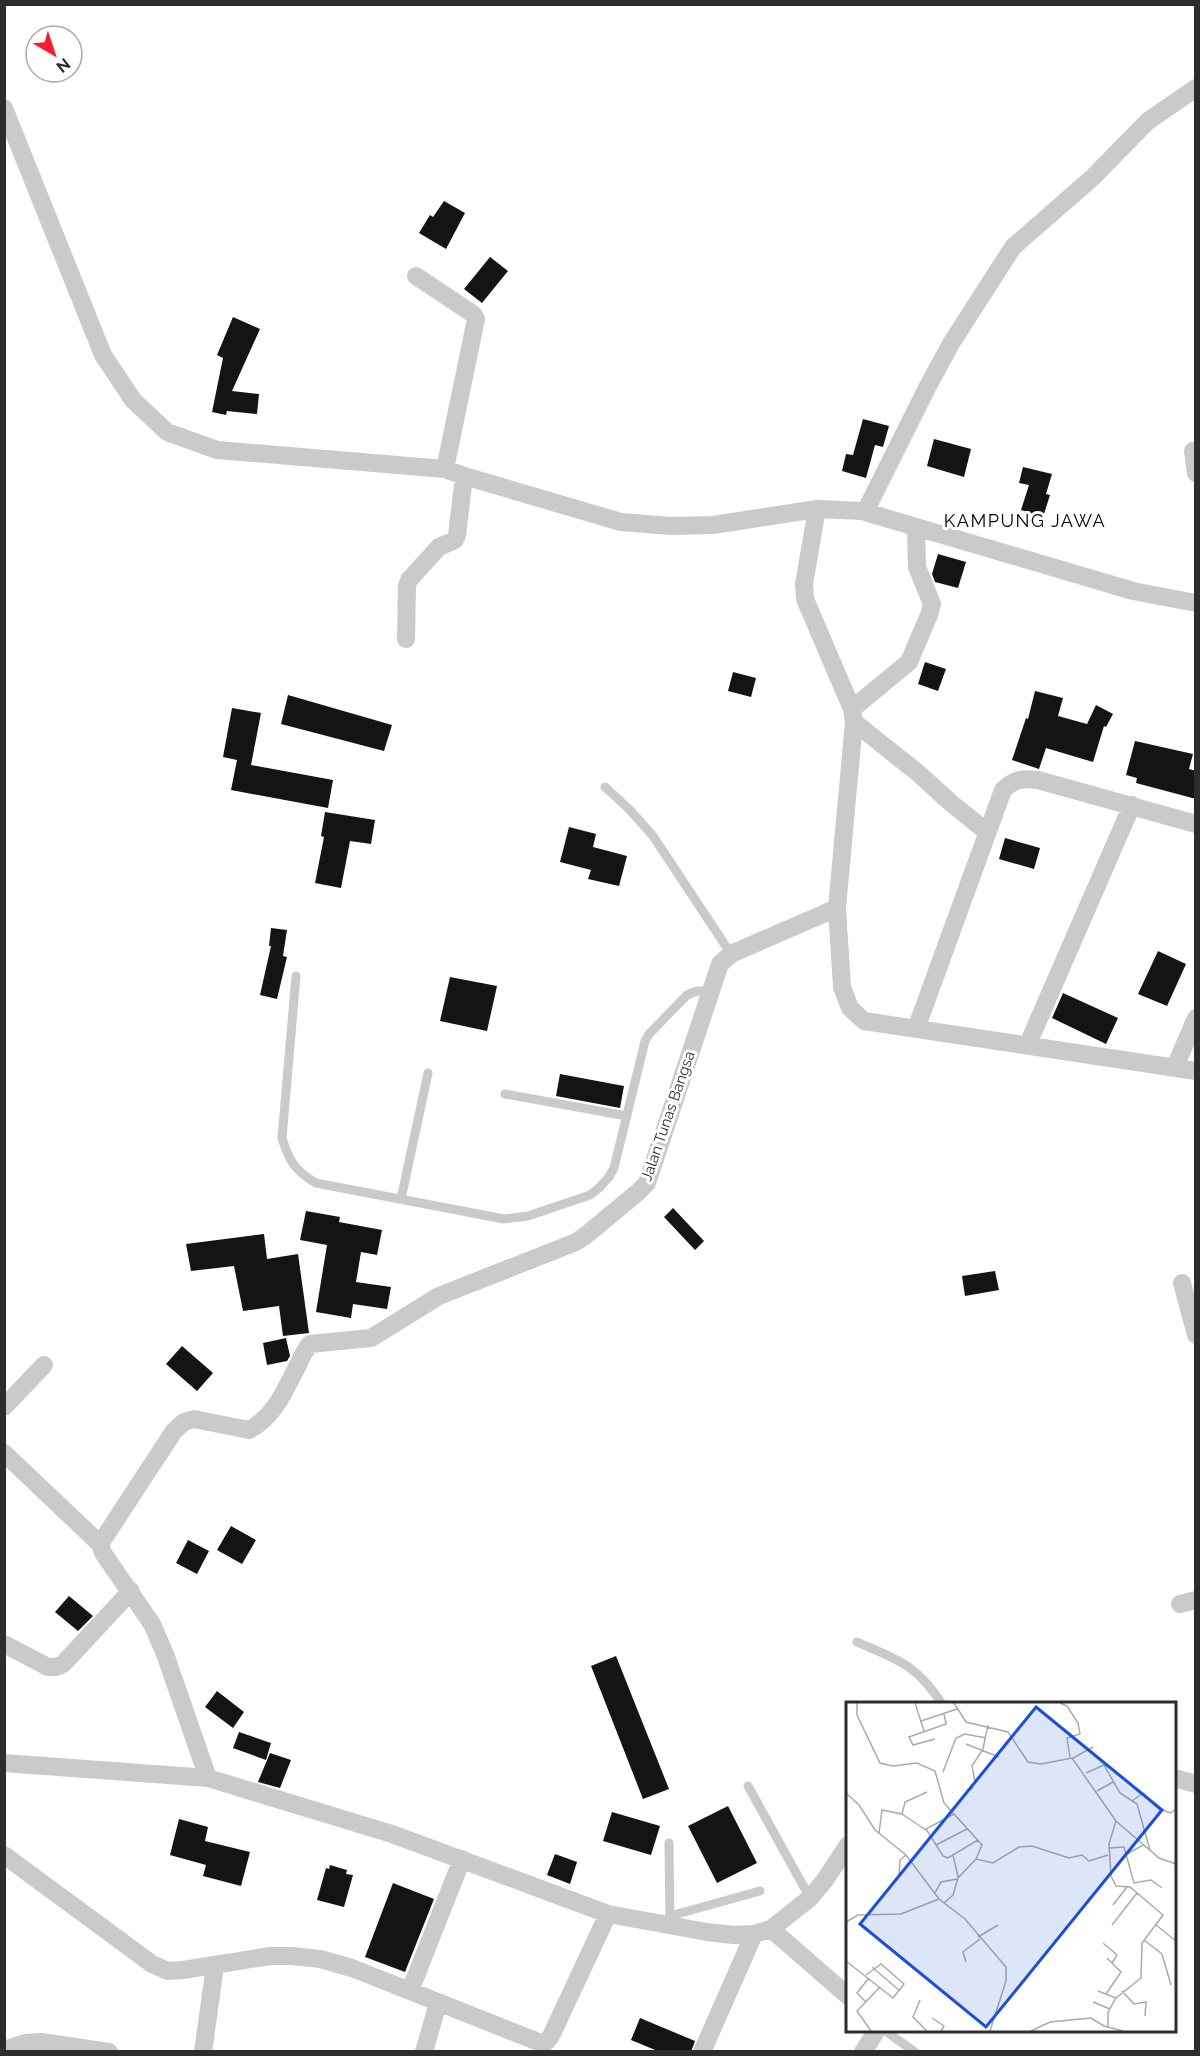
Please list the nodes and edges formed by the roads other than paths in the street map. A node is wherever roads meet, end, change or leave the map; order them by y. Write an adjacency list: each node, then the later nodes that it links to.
1 (1196, 88): 9 (street)
2 (4, 108): 5 (street)
3 (416, 276): 5 (street)
4 (1193, 451): 6 (street)
5 (446, 469): 7 (street)
6 (1196, 472)
7 (464, 476): 8 (street); 12 (street)
8 (817, 509): 9 (street); 13 (street)
9 (865, 512): 10 (street)
10 (916, 527): 11 (street); 13 (street)
11 (1196, 603)
12 (406, 639)
13 (853, 716): 17 (street); 18 (street)
14 (605, 787): 19 (lane)
15 (1132, 805): 16 (street); 17 (street); 24 (street)
16 (1196, 824)
17 (987, 832): 23 (street)
18 (837, 908): 19 (street); 23 (street)
19 (731, 954): 21 (street, Jalan Tunas Bangsa)
20 (296, 976): 30 (lane)
21 (711, 991): 29 (lane); 36 (street, Jalan Tunas Bangsa)
22 (1196, 1018): 25 (street)
23 (916, 1029): 24 (street)
24 (1028, 1044): 25 (street)
25 (1174, 1067): 26 (street)
26 (1196, 1071)
27 (428, 1073): 30 (lane)
28 (505, 1094): 29 (lane)
29 (627, 1116): 30 (lane)
30 (400, 1199)
31 (1182, 1283): 32 (street)
32 (1196, 1335)
33 (44, 1365): 34 (street)
34 (4, 1407)
35 (4, 1453): 36 (street)
36 (100, 1544): 37 (street)
37 (131, 1591): 39 (street); 42 (street)
38 (857, 1642): 40 (lane)
39 (4, 1644)
40 (941, 1702)
41 (4, 1763): 42 (street)
42 (208, 1778): 49 (street)
43 (1176, 1779): 44 (street)
44 (1196, 1784)
45 (748, 1786): 51 (lane)
46 (669, 1843): 53 (lane)
47 (846, 1848): 51 (street)
48 (4, 1855): 55 (street)
49 (462, 1859): 52 (street); 56 (street)
50 (760, 1891): 53 (lane)
51 (810, 1898): 54 (street)
52 (608, 1914): 53 (street); 58 (street)
53 (669, 1921): 54 (street)
54 (762, 1931): 57 (street); 65 (street)
55 (215, 1966): 56 (street); 63 (street)
56 (410, 1991): 58 (street)
57 (846, 1994)
58 (438, 2003): 64 (street)
59 (875, 2032): 66 (street)
60 (885, 2032): 67 (lane)
61 (4, 2050): 62 (street)
62 (109, 2052)
63 (203, 2052)
64 (424, 2052)
65 (702, 2052)
66 (863, 2052)
67 (915, 2052)

